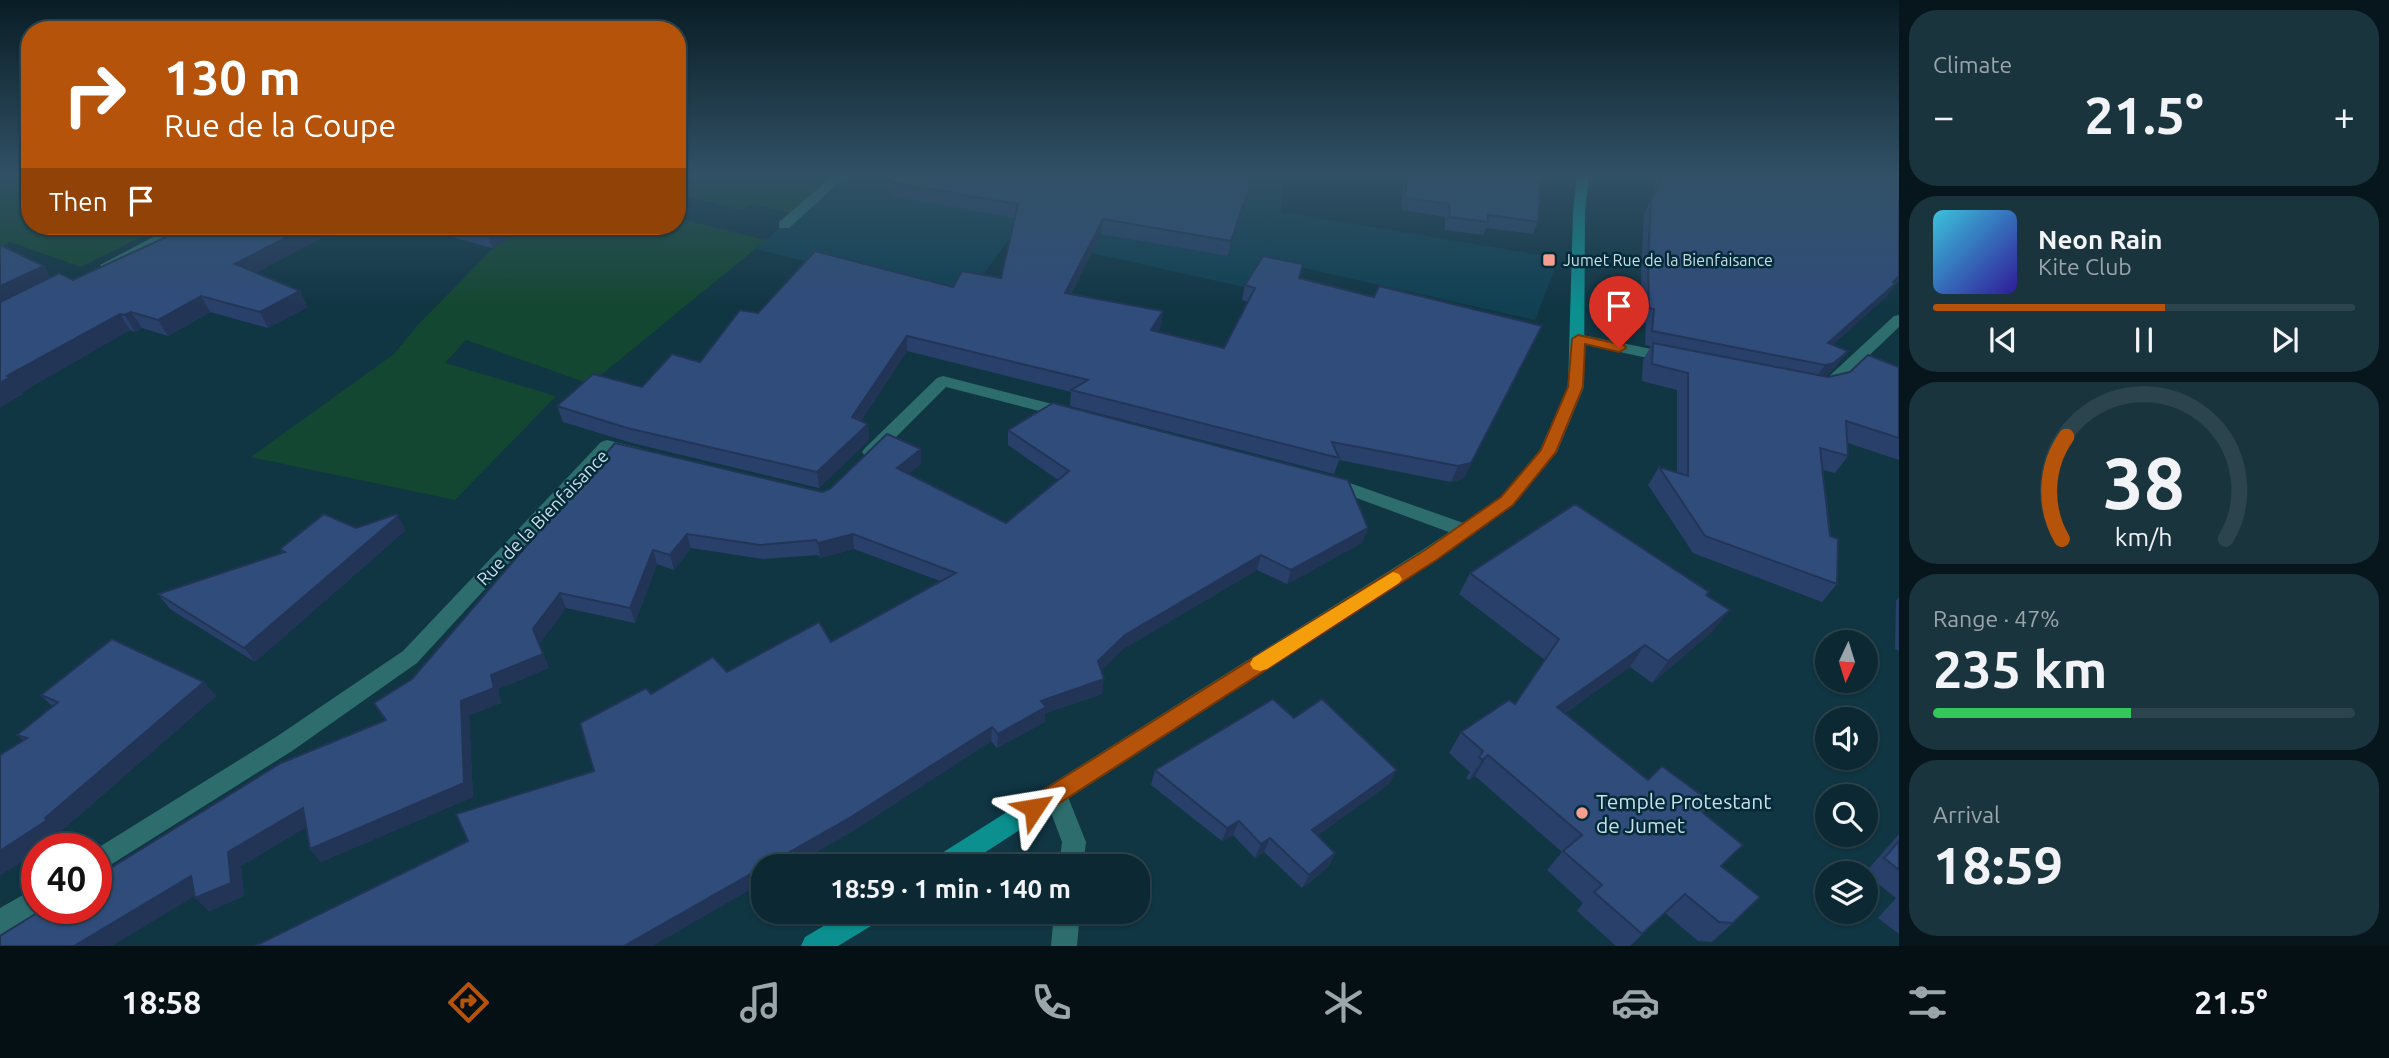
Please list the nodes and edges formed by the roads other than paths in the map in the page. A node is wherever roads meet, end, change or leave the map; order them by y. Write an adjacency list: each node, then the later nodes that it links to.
1 (791, 219): 3 (street)
2 (1579, 219): 7 (street)
3 (784, 225)
4 (166, 235): 5 (street)
5 (90, 273)
6 (1899, 319): 9 (street)
7 (1578, 339): 8 (street); 14 (street)
8 (1693, 363)
9 (1801, 384)
10 (1091, 420): 12 (street)
11 (648, 456): 16 (street, Rue de la Bienfaisance)
12 (853, 469)
13 (1305, 475): 14 (street)
14 (1465, 531): 15 (street)
15 (1056, 794): 17 (street); 18 (street)
16 (112, 852)
17 (962, 854)
18 (1073, 854)
19 (21, 909): 20 (street)
20 (0, 922)
21 (850, 924): 23 (street)
22 (1066, 924): 24 (street)
23 (814, 946)
24 (1064, 946)

